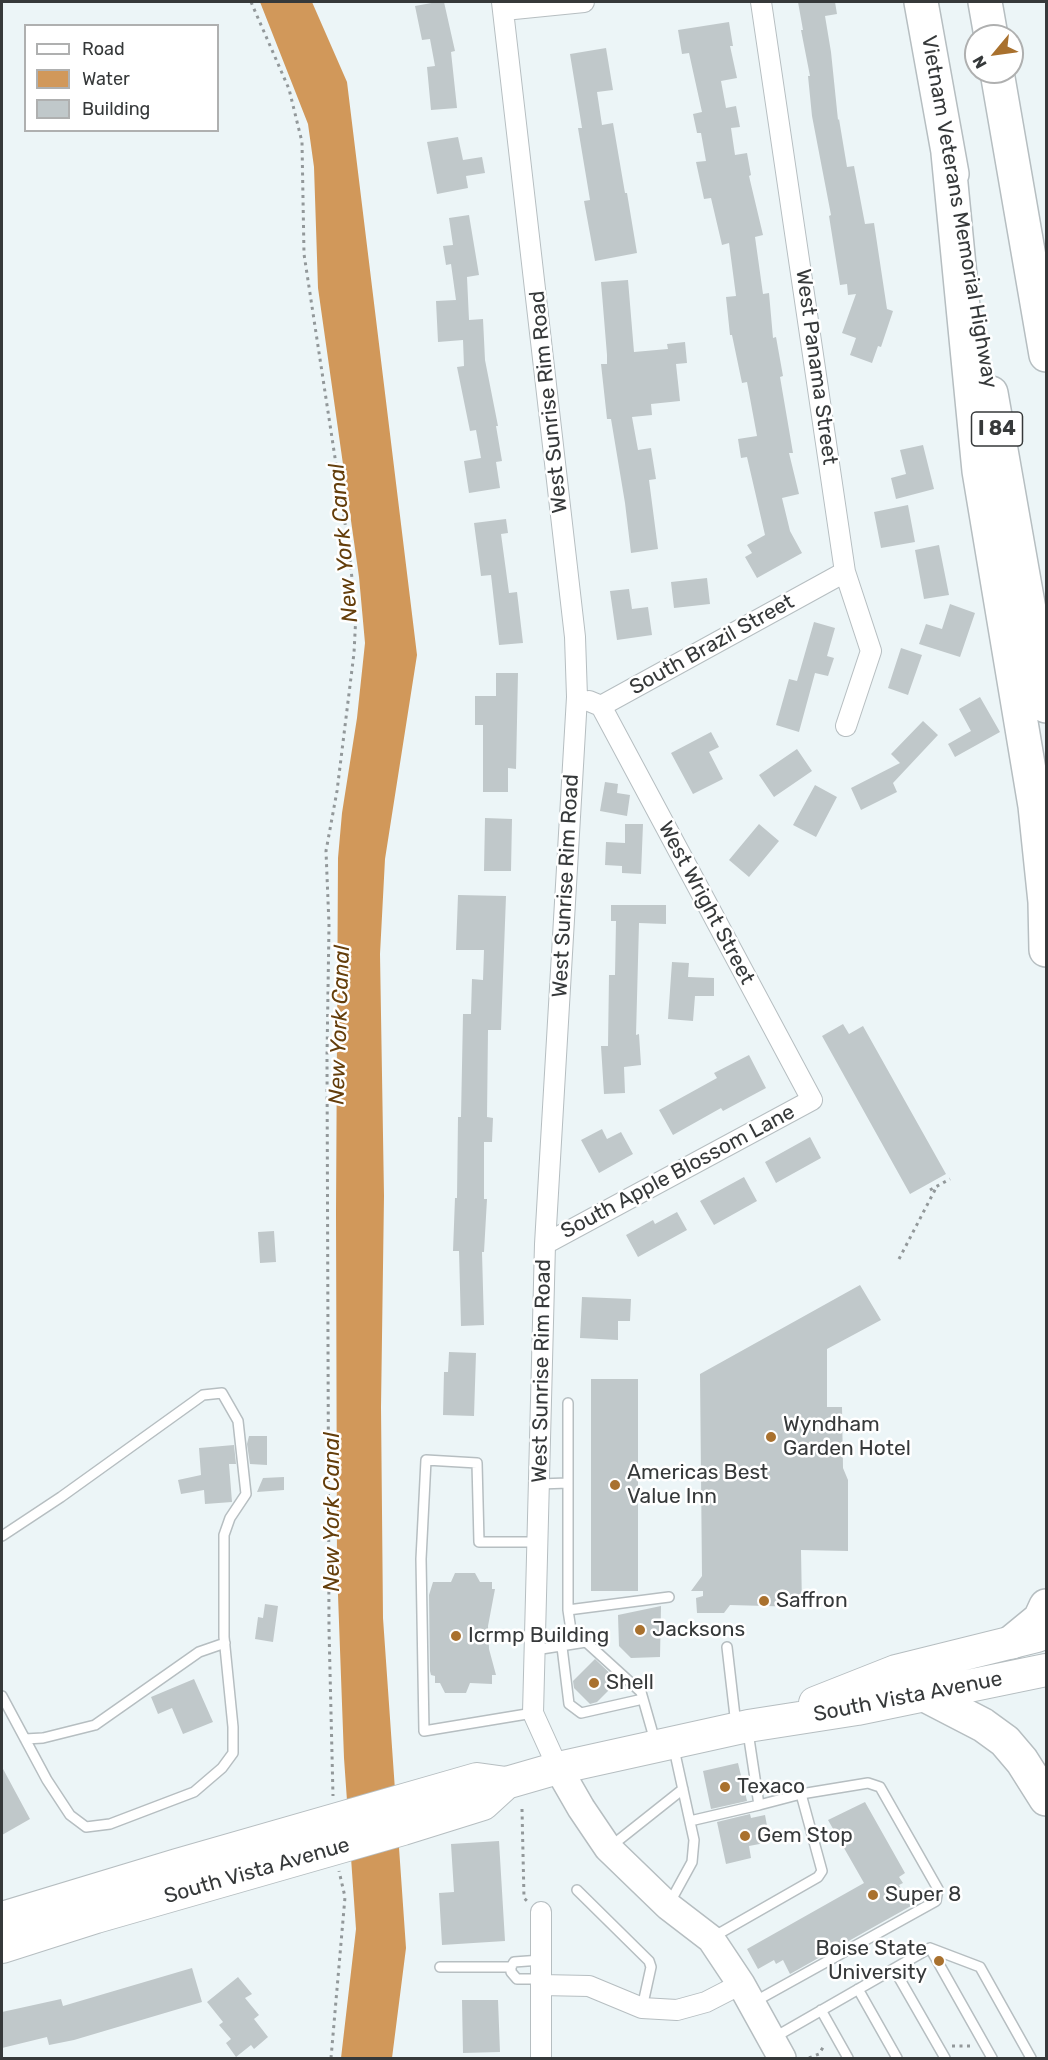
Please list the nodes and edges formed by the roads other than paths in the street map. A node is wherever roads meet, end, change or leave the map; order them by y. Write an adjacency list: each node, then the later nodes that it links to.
1 (584, 2): 5 (street)
2 (761, 2): 12 (street, West Panama Street)
3 (921, 2): 8 (highway, Vietnam Veterans Memorial Highway / I 84)
4 (985, 2): 6 (highway)
5 (503, 6): 13 (street, West Sunrise Rim Road)
6 (989, 24)
7 (999, 84): 9 (highway)
8 (948, 153): 15 (highway, Vietnam Veterans Memorial Highway / I 84); 17 (highway)
9 (1036, 296): 10 (highway); 11 (highway)
10 (1047, 335)
11 (1047, 355)
12 (845, 572): 14 (street, South Brazil Street); 16 (street, West Panama Street)
13 (578, 697): 14 (street); 19 (street, West Sunrise Rim Road)
14 (601, 706): 18 (street, West Wright Street)
15 (1047, 706)
16 (846, 726)
17 (1047, 950)
18 (812, 1100): 19 (street, South Apple Blossom Lane)
19 (545, 1244): 22 (street, West Sunrise Rim Road)
20 (568, 1403): 21 (lane)
21 (568, 1483): 22 (lane); 27 (lane)
22 (539, 1484): 24 (street, West Sunrise Rim Road)
23 (2, 1536): 30 (lane)
24 (537, 1542): 34 (street, West Sunrise Rim Road); 39 (lane)
25 (669, 1597): 27 (lane)
26 (1047, 1606): 29 (highway)
27 (568, 1611): 31 (lane)
28 (1047, 1634): 29 (main road, South Vista Avenue)
29 (1012, 1642): 40 (main road, South Vista Avenue)
30 (225, 1643): 41 (lane); 41 (lane)
31 (573, 1644): 32 (lane); 38 (lane)
32 (562, 1647): 34 (lane); 38 (lane)
33 (727, 1647): 40 (lane)
34 (535, 1650): 39 (street, West Sunrise Rim Road)
35 (1047, 1670): 37 (main road, South Vista Avenue)
36 (2, 1696): 41 (lane)
37 (927, 1696): 40 (main road, South Vista Avenue); 46 (highway)
38 (643, 1699): 42 (lane)
39 (533, 1713): 43 (street, West Sunrise Rim Road)
40 (751, 1726): 42 (main road, South Vista Avenue); 47 (lane)
41 (25, 1739)
42 (665, 1745): 43 (main road, South Vista Avenue); 44 (lane)
43 (558, 1768): 49 (main road, South Vista Avenue); 50 (street)
44 (683, 1789): 48 (lane); 50 (lane)
45 (801, 1794): 47 (lane); 55 (lane); 63 (lane)
46 (1047, 1799)
47 (759, 1805): 48 (lane)
48 (690, 1821): 52 (lane)
49 (336, 1833): 54 (main road, South Vista Avenue); 56 (main road, South Vista Avenue)
50 (608, 1848): 52 (street)
51 (577, 1890): 64 (lane)
52 (668, 1906): 55 (street)
53 (536, 1908): 61 (street)
54 (2, 1918)
55 (711, 1939): 63 (street)
56 (2, 1947)
57 (930, 1948): 60 (lane); 71 (lane); 72 (lane)
58 (440, 1967): 59 (lane)
59 (511, 1967): 61 (lane); 61 (lane)
60 (894, 1969): 62 (lane); 70 (lane)
61 (541, 1975): 64 (street); 67 (street)
62 (858, 1989): 65 (lane); 69 (lane)
63 (746, 1994): 64 (street); 66 (street)
64 (642, 2008)
65 (822, 2010): 66 (lane); 68 (lane)
66 (776, 2049)
67 (541, 2058)
68 (848, 2058)
69 (897, 2058)
70 (945, 2058)
71 (992, 2058)
72 (1031, 2058)

